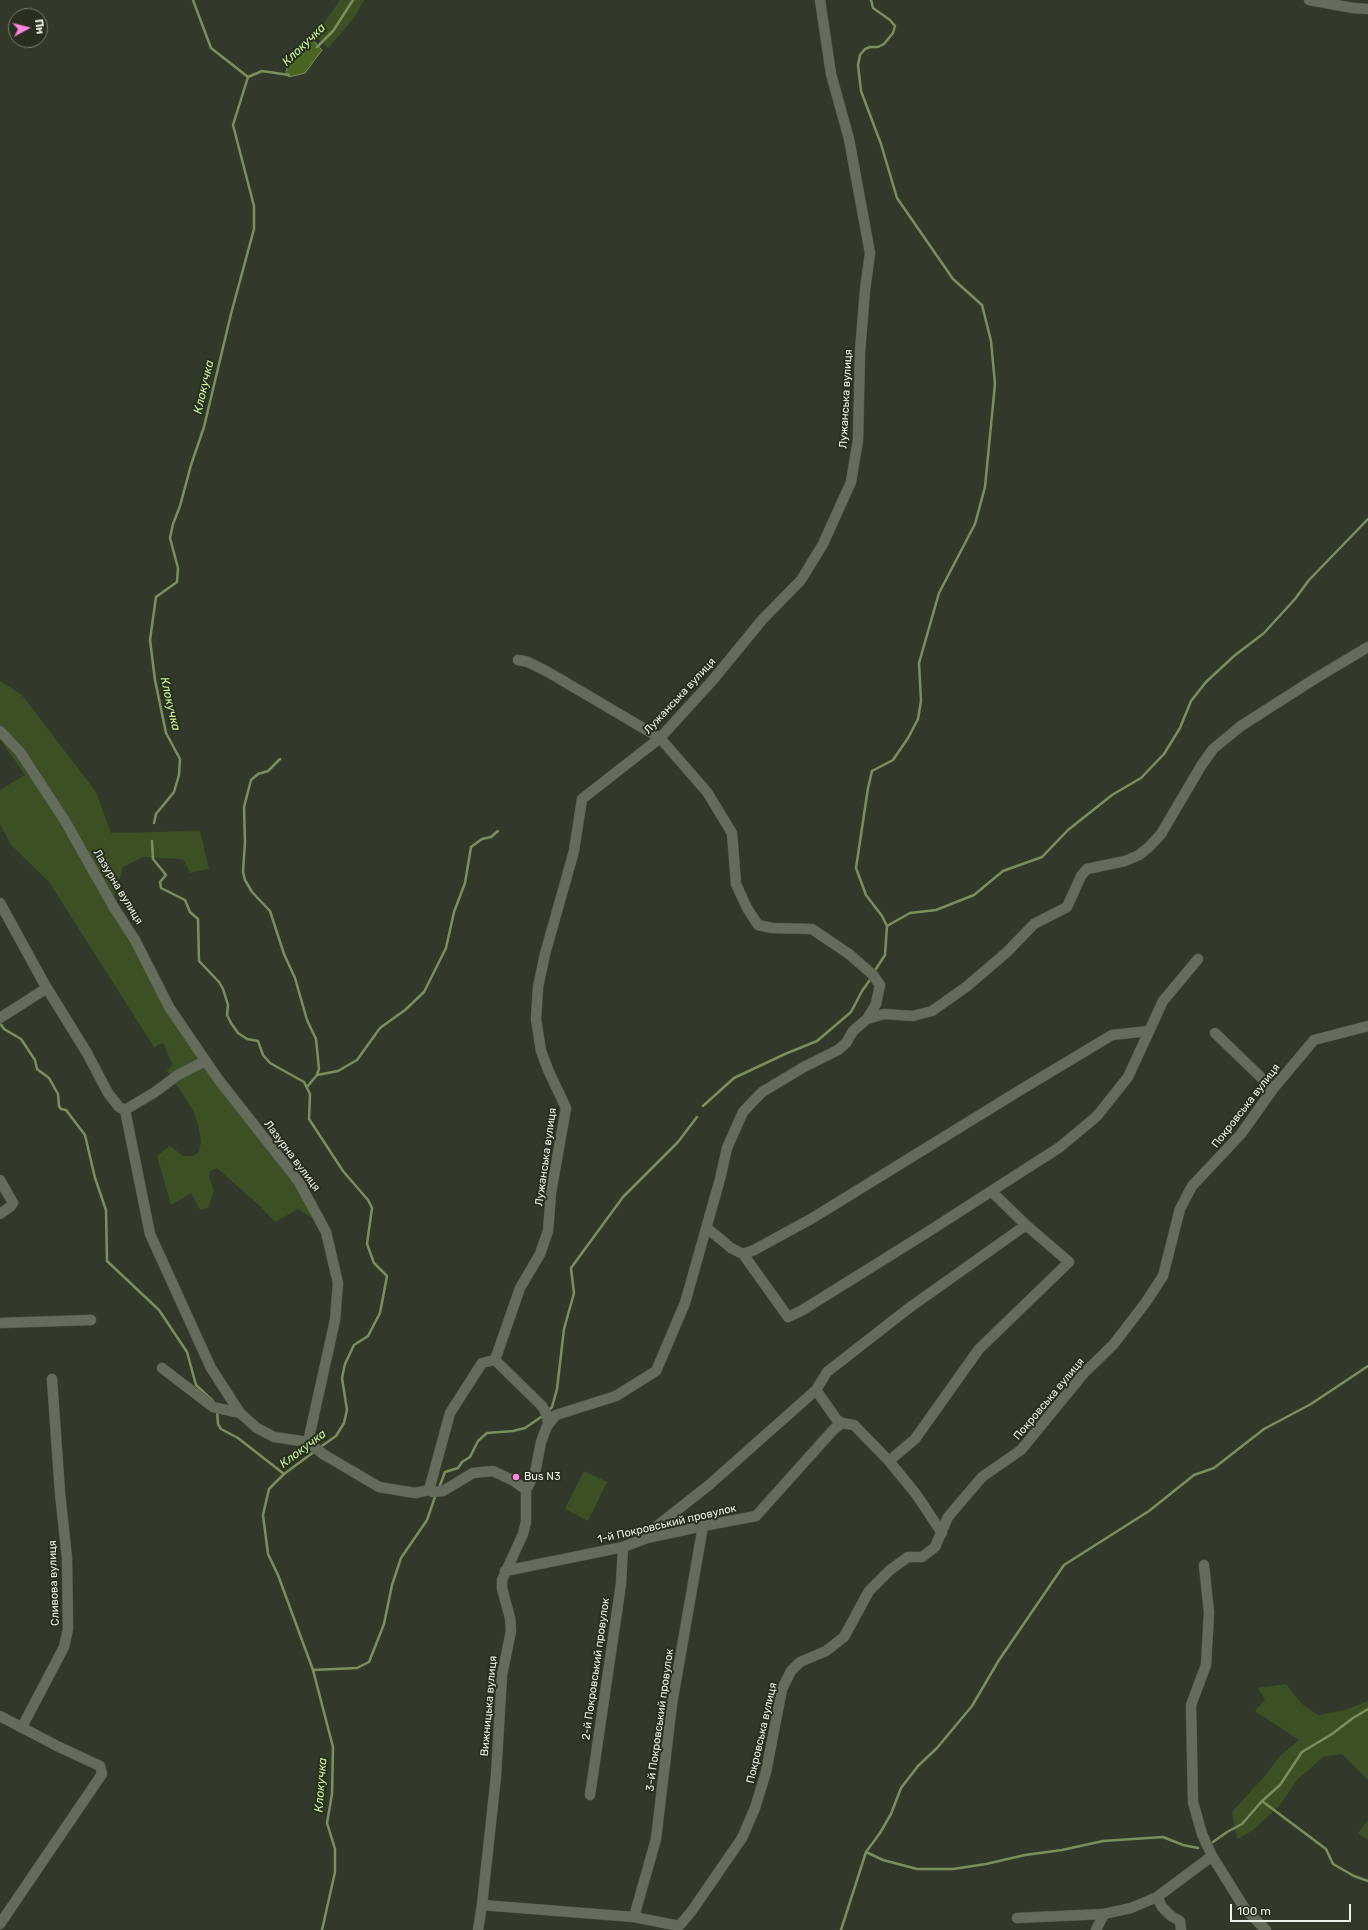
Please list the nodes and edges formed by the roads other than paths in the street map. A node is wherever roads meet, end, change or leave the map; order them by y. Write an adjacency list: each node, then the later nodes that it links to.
1 (820, 0): 7 (street, Лужанська вулиця)
2 (1309, 0): 3 (street)
3 (1368, 9)
4 (1368, 647): 12 (street)
5 (518, 660): 7 (street)
6 (0, 731): 16 (street, Лазурна вулиця)
7 (660, 738): 12 (street); 27 (street, Лужанська вулиця)
8 (0, 903): 10 (street)
9 (1198, 958): 14 (street)
10 (47, 988): 11 (street); 18 (street)
11 (0, 1018)
12 (867, 1019): 23 (street)
13 (1368, 1026): 17 (street, Покровська вулиця)
14 (1149, 1031): 20 (street); 24 (street)
15 (1215, 1033): 17 (street)
16 (205, 1062): 18 (street); 34 (street, Лазурна вулиця)
17 (1273, 1089): 39 (street, Покровська вулиця)
18 (125, 1110): 31 (street)
19 (0, 1180): 21 (street)
20 (991, 1191): 22 (street); 24 (street)
21 (0, 1214)
22 (1026, 1225): 30 (street); 35 (street)
23 (707, 1228): 24 (street); 32 (street)
24 (743, 1254)
25 (91, 1320): 26 (street)
26 (0, 1323)
27 (495, 1360): 32 (street); 37 (street)
28 (162, 1368): 31 (street)
29 (52, 1379): 45 (street, Сливова вулиця)
30 (816, 1390): 33 (street); 40 (street)
31 (240, 1413): 34 (street)
32 (546, 1414): 36 (street)
33 (842, 1423): 35 (street); 38 (street, 1-й Покровський провулок)
34 (311, 1445): 37 (street)
35 (889, 1461): 39 (street)
36 (526, 1490): 37 (street); 43 (street, Вижницька вулиця)
37 (435, 1491)
38 (703, 1526): 40 (street, 1-й Покровський провулок); 51 (street, 3-й Покровський провулок)
39 (942, 1533): 51 (street, Покровська вулиця)
40 (647, 1538): 41 (street, 1-й Покровський провулок)
41 (623, 1547): 43 (street, 1-й Покровський провулок); 46 (street, 2-й Покровський провулок)
42 (1204, 1565): 47 (street)
43 (505, 1571): 49 (street, Вижницька вулиця)
44 (0, 1716): 45 (street)
45 (22, 1728): 53 (street)
46 (590, 1794)
47 (1212, 1856): 48 (street); 57 (street)
48 (1157, 1897): 50 (street); 56 (street)
49 (482, 1905): 51 (street, Покровська вулиця); 54 (street, Вижницька вулиця)
50 (1104, 1914): 52 (street); 55 (street)
51 (634, 1916)
52 (1017, 1918)
53 (0, 1924)
54 (478, 1930)
55 (1096, 1930)
56 (1181, 1930)
57 (1266, 1930)

